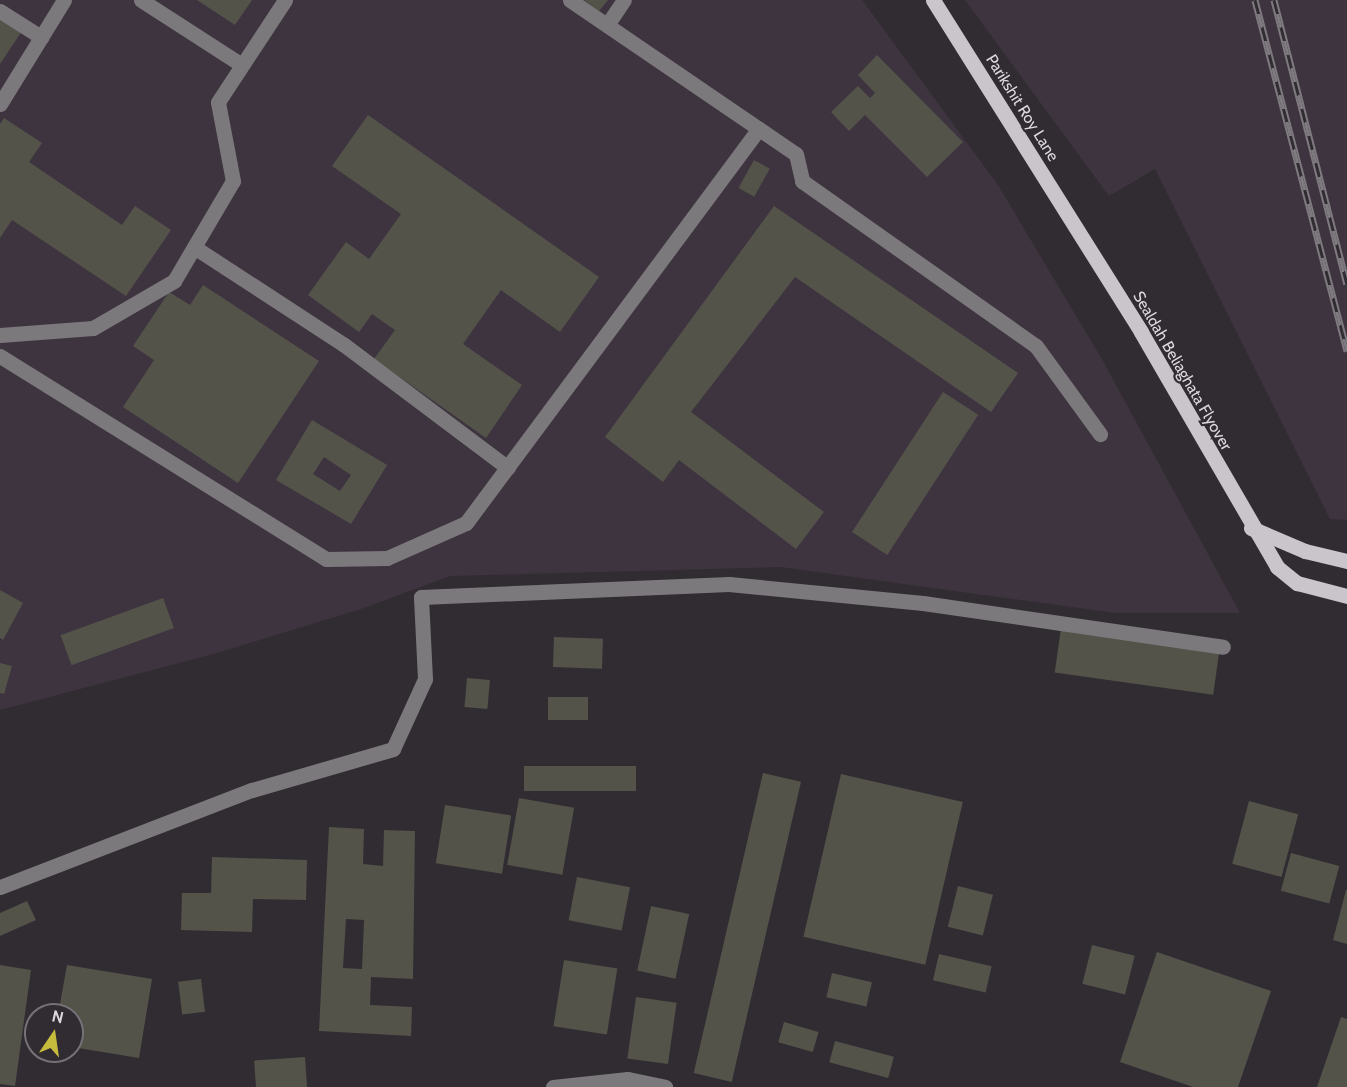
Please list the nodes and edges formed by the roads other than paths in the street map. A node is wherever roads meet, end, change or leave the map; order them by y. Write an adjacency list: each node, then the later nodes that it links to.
1 (64, 0): 9 (street)
2 (141, 0): 10 (street)
3 (285, 0): 10 (street)
4 (570, 0): 8 (street)
5 (624, 0): 8 (street)
6 (933, 0): 13 (main road, Parikshit Roy Lane)
7 (0, 11): 9 (street)
8 (607, 25): 12 (street)
9 (41, 37): 11 (street)
10 (242, 65): 14 (street)
11 (0, 104)
12 (759, 129): 17 (street); 18 (street)
13 (1079, 234): 19 (main road, Sealdah Beliaghata Flyover)
14 (194, 247): 15 (street); 18 (street)
15 (0, 335)
16 (0, 356): 18 (street)
17 (1100, 434)
18 (508, 468)
19 (1251, 528): 20 (main road); 21 (main road, Sealdah Beliaghata Flyover)
20 (1347, 561)
21 (1347, 596)
22 (1223, 647): 23 (street)
23 (0, 886)
24 (553, 1087): 25 (street)
25 (666, 1087)

